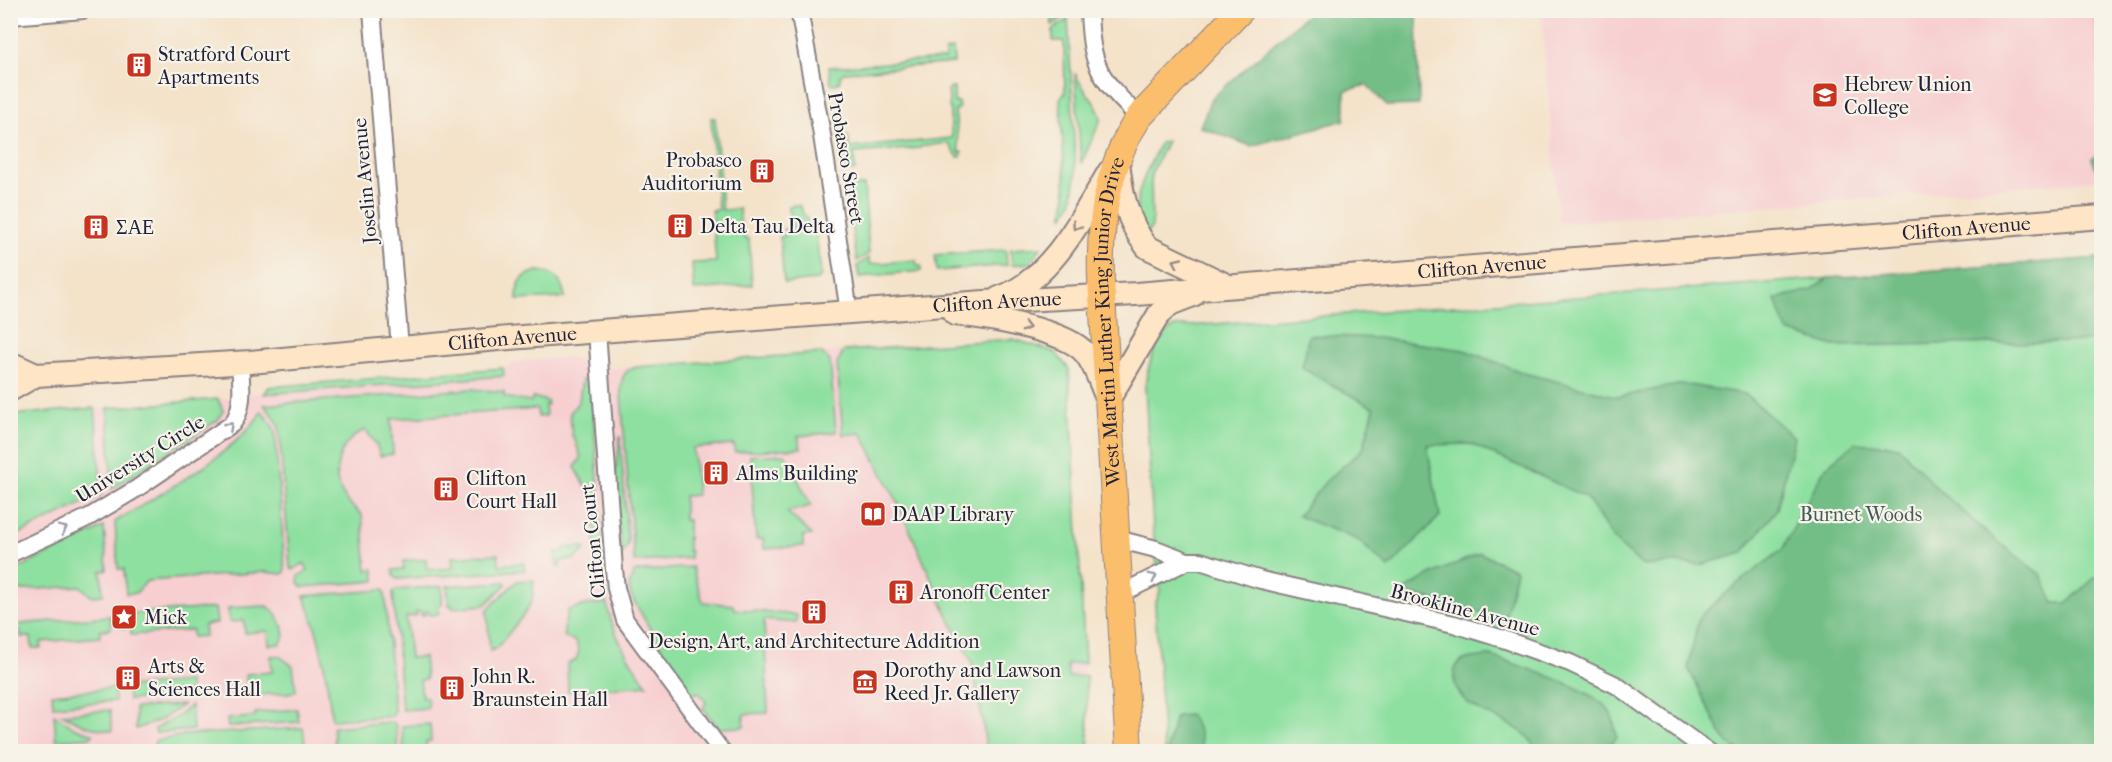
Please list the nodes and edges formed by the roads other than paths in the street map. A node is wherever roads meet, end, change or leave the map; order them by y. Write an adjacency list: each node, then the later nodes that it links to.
1 (83, 10): 6 (street)
2 (372, 10): 16 (street, Joselin Avenue)
3 (799, 10): 14 (street, Probasco Street)
4 (1089, 10): 7 (street)
5 (1241, 10): 7 (main road, West Martin Luther King Junior Drive)
6 (10, 16)
7 (1139, 117): 8 (main road, West Martin Luther King Junior Drive)
8 (1118, 158): 10 (main road, one-way to 8); 11 (main road, West Martin Luther King Junior Drive); 12 (main road, one-way to 12)
9 (2102, 217): 10 (main road, Clifton Avenue)
10 (1230, 287): 11 (main road, Clifton Avenue); 21 (main road)
11 (1102, 297): 12 (main road, Clifton Avenue); 21 (main road, West Martin Luther King Junior Drive)
12 (984, 302): 13 (main road, Clifton Avenue)
13 (906, 308): 14 (main road, Clifton Avenue); 21 (main road, one-way to 21)
14 (849, 312): 15 (main road, Clifton Avenue)
15 (597, 331): 16 (main road, Clifton Avenue); 26 (street, Clifton Court)
16 (400, 348): 17 (main road, Clifton Avenue)
17 (240, 362): 19 (main road, Clifton Avenue); 23 (street, University Circle, one-way to 17)
18 (10, 363): 19 (main road, Clifton Avenue)
19 (36, 375): 20 (main road, Clifton Avenue)
20 (10, 390)
21 (1108, 400): 22 (main road, West Martin Luther King Junior Drive)
22 (1117, 539): 24 (street, Brookline Avenue); 25 (main road, West Martin Luther King Junior Drive)
23 (10, 554)
24 (1187, 561): 25 (street, one-way to 24); 28 (street, Brookline Avenue)
25 (1120, 594): 27 (main road, West Martin Luther King Junior Drive)
26 (722, 752)
27 (1129, 752)
28 (1709, 752)

